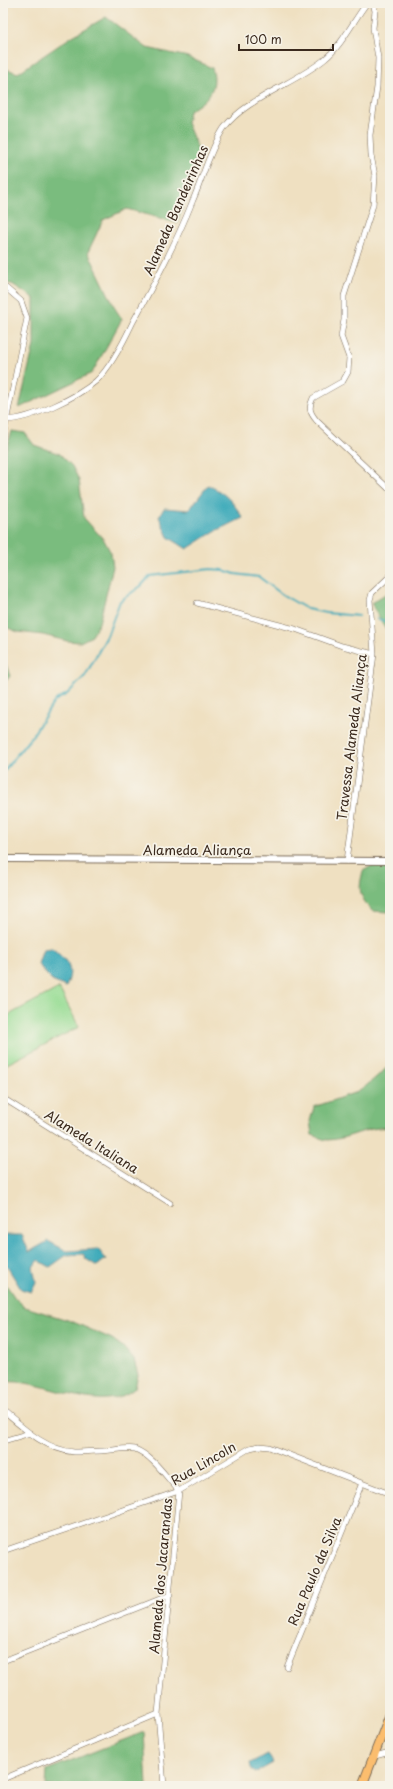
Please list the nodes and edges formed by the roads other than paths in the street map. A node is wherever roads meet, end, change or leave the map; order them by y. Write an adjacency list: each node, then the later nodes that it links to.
1 (366, 3): 4 (street, Alameda Bandeirinhas)
2 (373, 3): 6 (street)
3 (3, 288): 4 (street)
4 (6, 420): 5 (street)
5 (3, 437)
6 (390, 490)
7 (390, 576): 9 (street, Travessa Alameda Aliança)
8 (197, 604): 9 (street)
9 (374, 654): 11 (street, Travessa Alameda Aliança)
10 (3, 859): 11 (street, Alameda Aliança)
11 (347, 861): 12 (street, Alameda Aliança)
12 (390, 861)
13 (5, 1098): 14 (street); 15 (street, Alameda Italiana)
14 (3, 1108)
15 (170, 1203)
16 (3, 1411): 17 (street, Alameda dos Jacarandas)
17 (30, 1433): 18 (street); 20 (street, Alameda dos Jacarandas)
18 (3, 1442)
19 (362, 1483): 20 (street, Rua Lincoln); 21 (street, Rua Lincoln); 25 (street, Rua Paulo da Silva)
20 (179, 1491): 22 (street, Rua Lincoln); 23 (street, Alameda dos Jacarandas)
21 (390, 1494)
22 (3, 1552)
23 (170, 1595): 24 (street); 26 (street, Alameda dos Jacarandas)
24 (3, 1661)
25 (287, 1667)
26 (158, 1714): 30 (street); 31 (street, Alameda dos Jacarandas)
27 (390, 1714): 29 (main road)
28 (390, 1752): 29 (street)
29 (375, 1756): 32 (main road)
30 (3, 1779)
31 (164, 1786)
32 (362, 1786)

